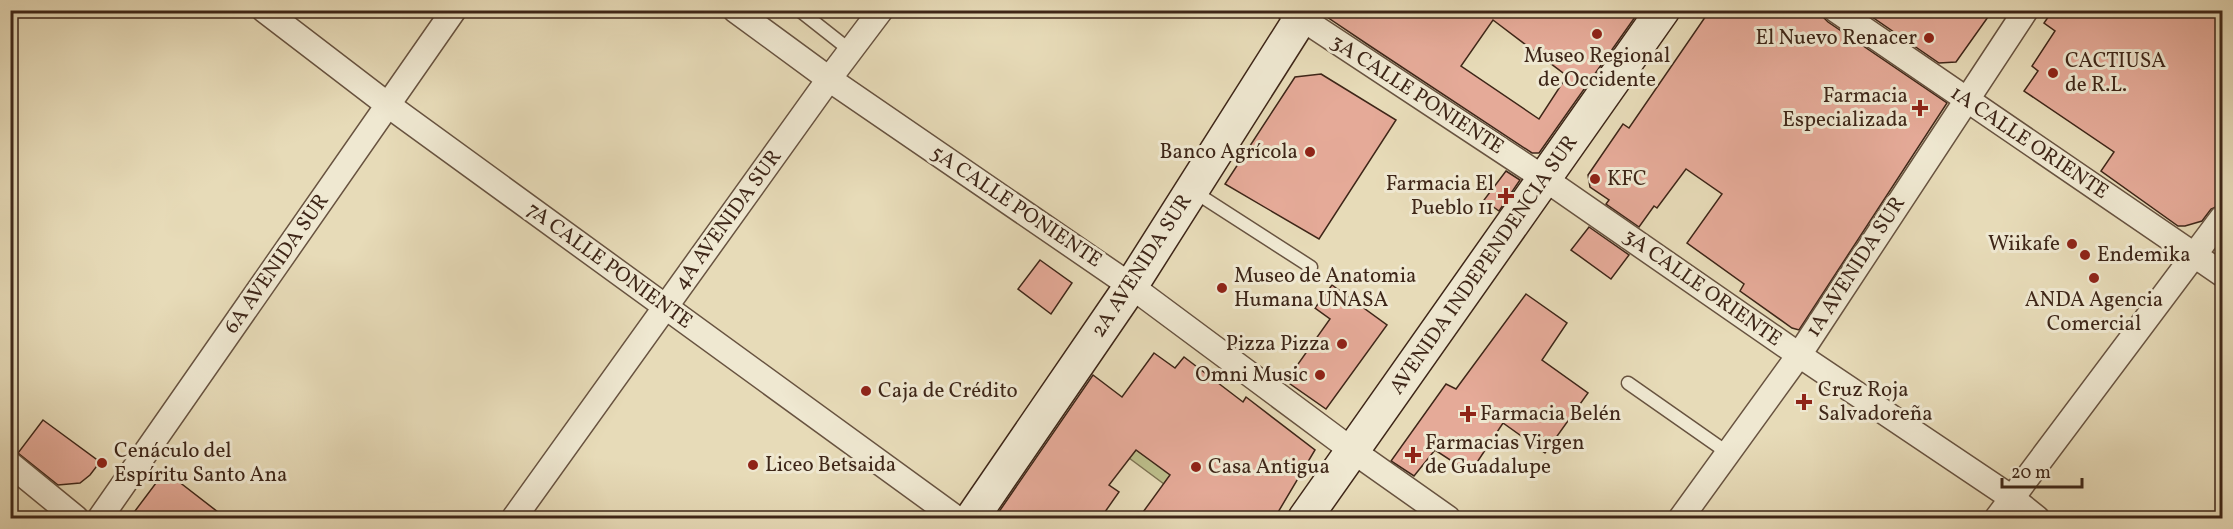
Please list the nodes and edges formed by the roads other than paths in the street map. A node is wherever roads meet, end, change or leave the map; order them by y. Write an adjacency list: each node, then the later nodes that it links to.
1 (264, 10): 13 (street, 7A CALLE PONIENTE)
2 (454, 10): 13 (street, 6A AVENIDA SUR)
3 (735, 10): 11 (street, 5A CALLE PONIENTE)
4 (799, 10): 10 (lane)
5 (881, 10): 10 (street, 4A AVENIDA SUR)
6 (1663, 10): 14 (main road, AVENIDA INDEPENDENCIA SUR)
7 (1836, 10): 12 (street, 1A CALLE ORIENTE)
8 (2026, 10): 12 (street, 1A AVENIDA SUR)
9 (1299, 13): 14 (street, 3A CALLE PONIENTE); 15 (main road, 2A AVENIDA SUR)
10 (851, 51): 11 (street, 4A AVENIDA SUR)
11 (830, 79): 20 (street, 5A CALLE PONIENTE); 21 (street, 4A AVENIDA SUR)
12 (1966, 100): 17 (street, 1A CALLE ORIENTE); 22 (street, 1A AVENIDA SUR)
13 (388, 105): 21 (street, 7A CALLE PONIENTE); 29 (street, 6A AVENIDA SUR)
14 (1545, 179): 22 (street, 3A CALLE ORIENTE); 24 (main road, AVENIDA INDEPENDENCIA SUR)
15 (1192, 191): 18 (lane); 20 (main road, 2A AVENIDA SUR)
16 (2223, 218): 17 (street)
17 (2196, 256): 19 (street, 1A CALLE ORIENTE); 27 (street)
18 (1311, 267)
19 (2223, 274)
20 (1131, 286): 24 (street, 5A CALLE PONIENTE); 32 (main road, 2A AVENIDA SUR)
21 (665, 307): 30 (street, 4A AVENIDA SUR); 31 (street, 7A CALLE PONIENTE)
22 (1798, 355): 25 (street, 1A AVENIDA SUR); 27 (street, 3A CALLE ORIENTE)
23 (1628, 383): 25 (lane)
24 (1353, 451): 33 (main road, AVENIDA INDEPENDENCIA SUR); 34 (street, 5A CALLE PONIENTE)
25 (1728, 453): 35 (street, 1A AVENIDA SUR)
26 (10, 464): 28 (street)
27 (2012, 498): 36 (street); 37 (street, 3A CALLE ORIENTE)
28 (76, 519)
29 (100, 519)
30 (514, 519)
31 (956, 519)
32 (972, 519)
33 (1305, 519)
34 (1448, 519)
35 (1681, 519)
36 (1997, 519)
37 (2037, 519)

